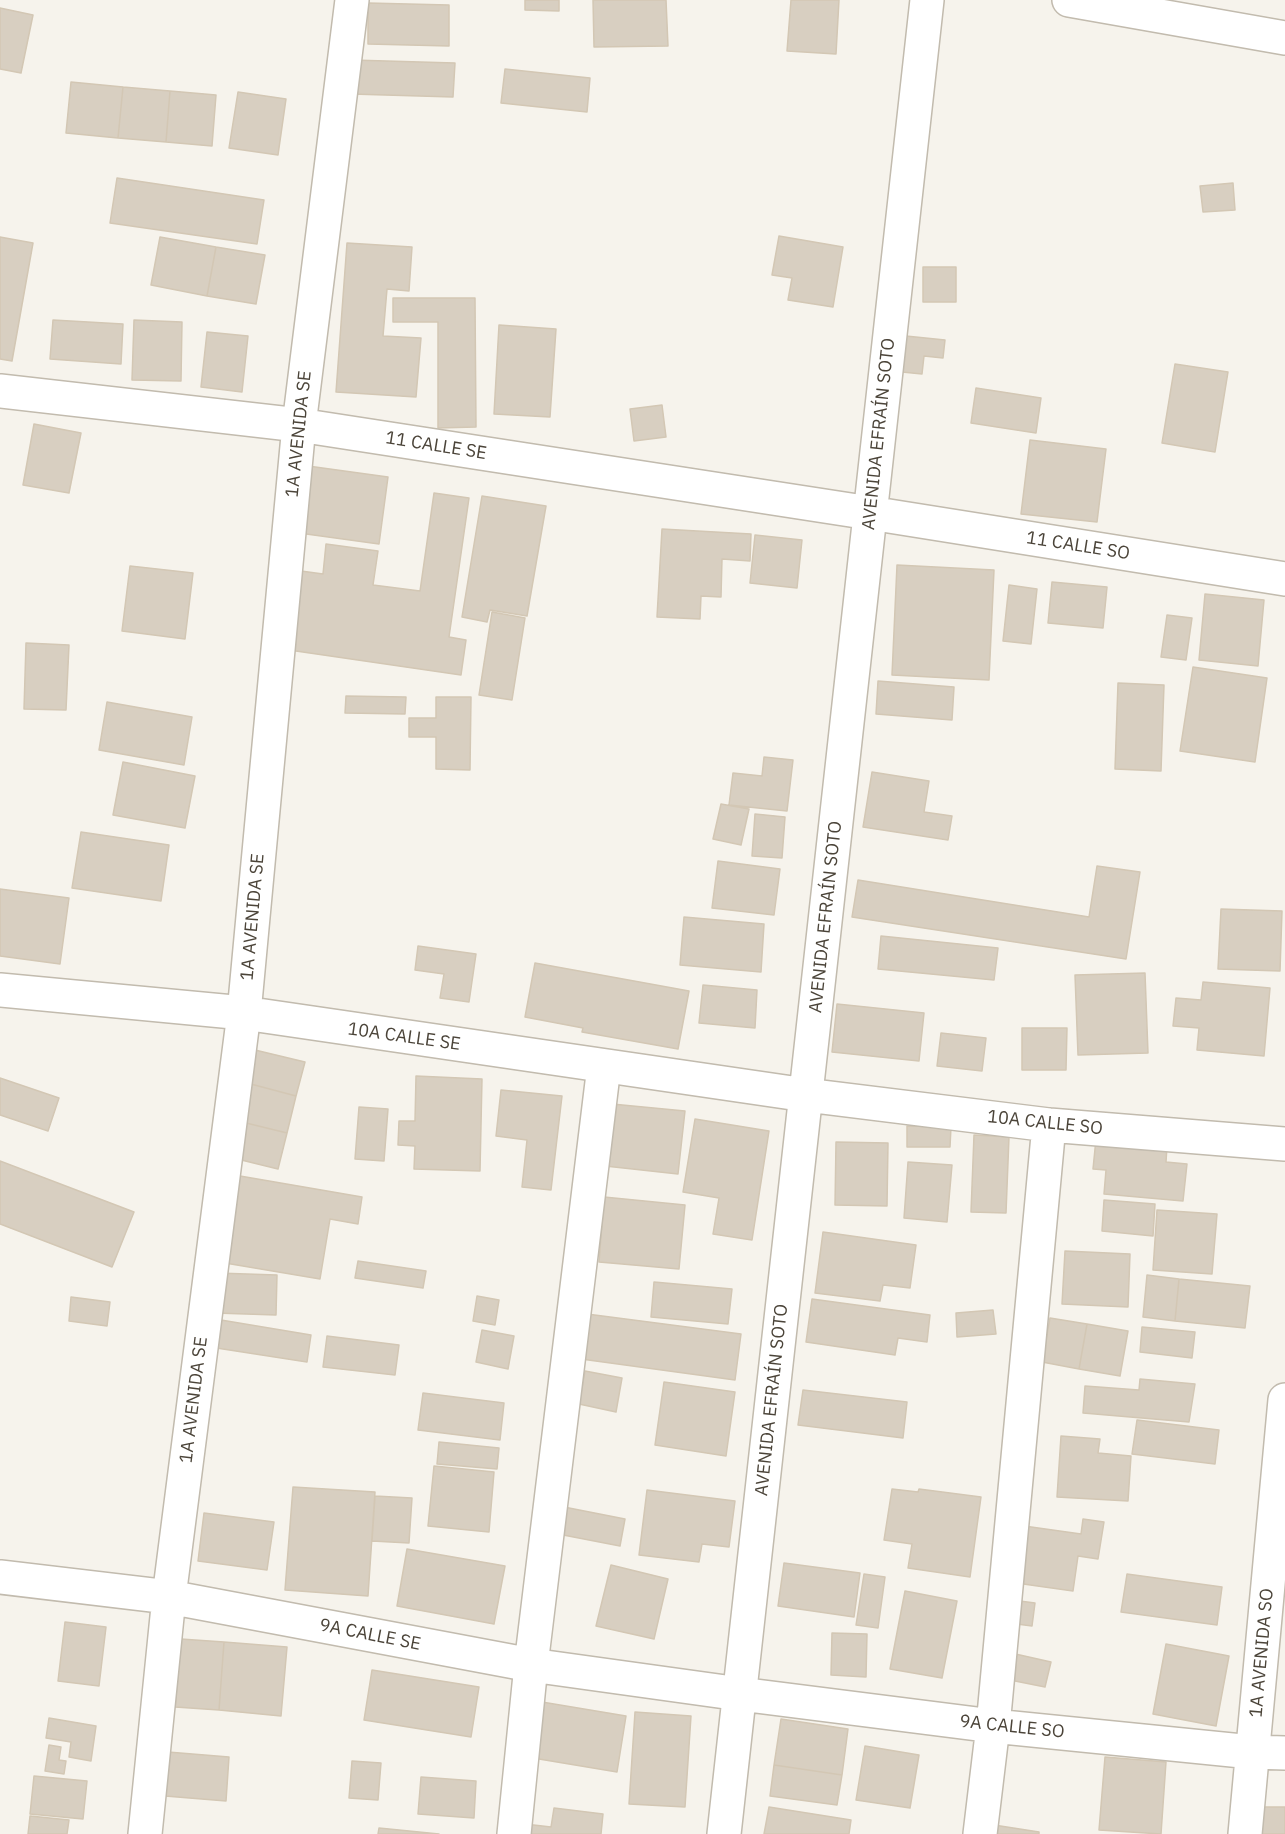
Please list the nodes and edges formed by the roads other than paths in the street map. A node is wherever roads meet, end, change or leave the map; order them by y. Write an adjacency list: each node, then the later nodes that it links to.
1 (352, 0): 6 (street, 1A AVENIDA SE)
2 (927, 0): 7 (street, AVENIDA EFRAÍN SOTO)
3 (1069, 0): 4 (street)
4 (1285, 38)
5 (0, 391): 6 (street, 11 CALLE SE)
6 (298, 426): 7 (street, 11 CALLE SE); 10 (street, 1A AVENIDA SE)
7 (870, 513): 8 (street, 11 CALLE SO); 12 (street, AVENIDA EFRAÍN SOTO)
8 (1285, 579)
9 (0, 990): 10 (street, 10A CALLE SE)
10 (244, 1013): 11 (street, 10A CALLE SE); 17 (street, 1A AVENIDA SE)
11 (604, 1066): 12 (street, 10A CALLE SE); 18 (street)
12 (806, 1095): 13 (street, 10A CALLE SO); 19 (street, AVENIDA EFRAÍN SOTO)
13 (1049, 1125): 14 (street, 10A CALLE SO); 20 (street)
14 (1285, 1144)
15 (1285, 1400): 21 (street, 1A AVENIDA SO)
16 (0, 1577): 17 (street, 9A CALLE SE)
17 (169, 1597): 18 (street, 9A CALLE SE); 23 (street, 1A AVENIDA SE)
18 (531, 1665): 19 (street, 9A CALLE SE); 24 (street)
19 (740, 1694): 20 (street, 9A CALLE SO); 25 (street, AVENIDA EFRAÍN SOTO)
20 (993, 1726): 21 (street, 9A CALLE SO); 26 (street)
21 (1252, 1752): 22 (street, 9A CALLE SO); 27 (street, 1A AVENIDA SO)
22 (1285, 1753)
23 (145, 1834)
24 (514, 1834)
25 (724, 1834)
26 (980, 1834)
27 (1245, 1834)

